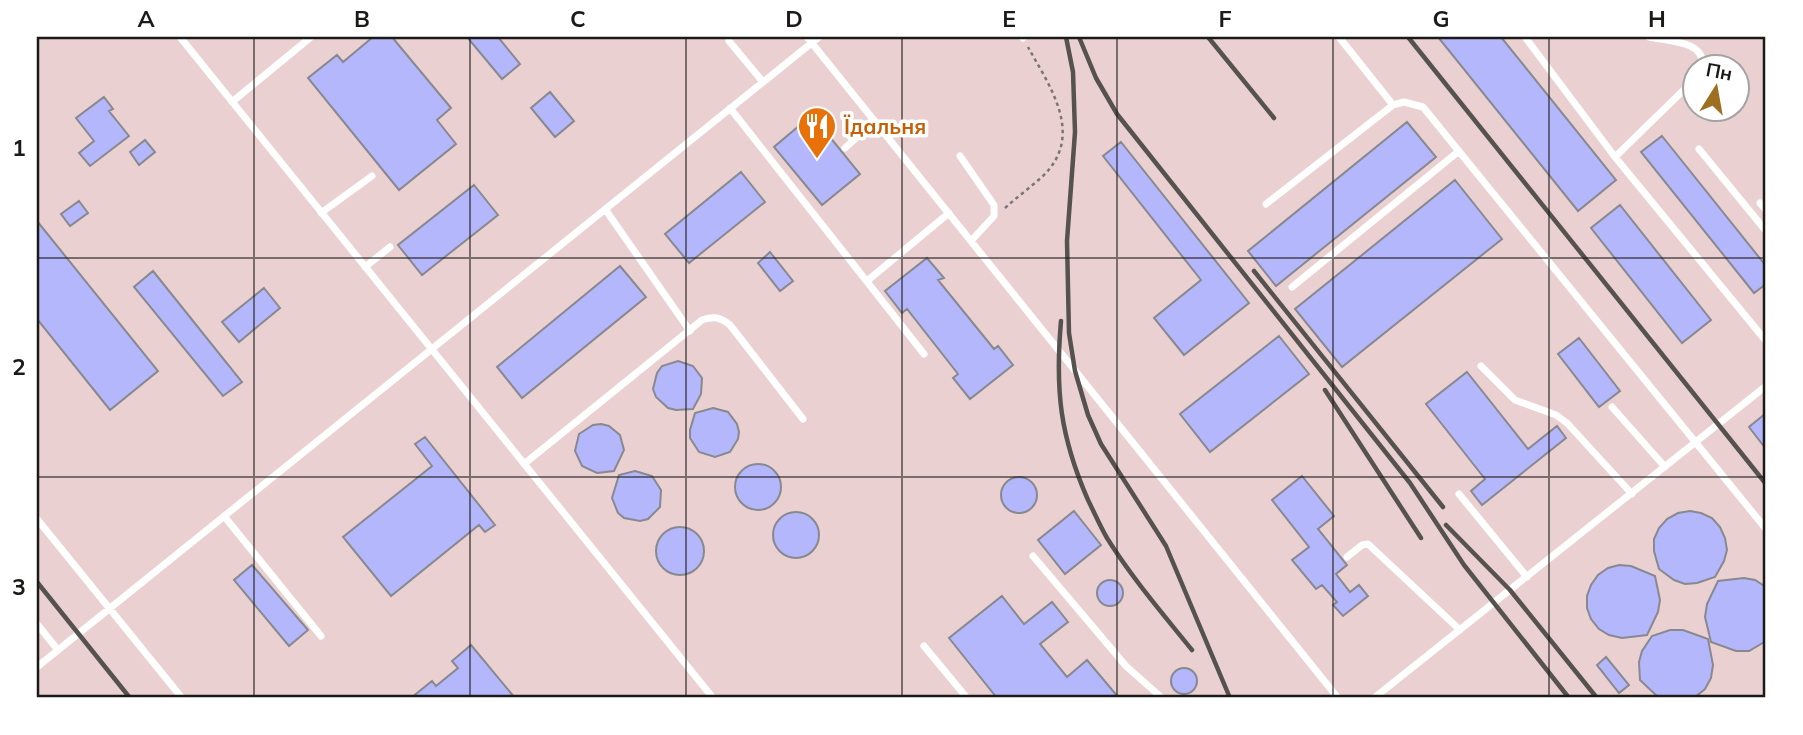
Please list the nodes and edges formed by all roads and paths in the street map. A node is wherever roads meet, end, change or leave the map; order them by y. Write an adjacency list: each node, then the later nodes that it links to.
1 (180, 37): 13 (lane)
2 (311, 37): 13 (lane)
3 (819, 37): 8 (lane)
4 (1023, 37): 29 (path)
5 (1339, 37): 14 (lane)
6 (1525, 37): 21 (lane)
7 (1649, 37): 10 (lane)
8 (809, 40): 11 (lane); 16 (lane)
9 (729, 41): 11 (lane)
10 (1700, 52)
11 (763, 82): 15 (lane)
12 (1680, 94): 21 (lane)
13 (232, 102): 27 (lane)
14 (1393, 105): 19 (lane); 24 (lane)
15 (730, 108): 25 (lane); 34 (lane)
16 (875, 121): 17 (lane); 28 (lane)
17 (845, 148)
18 (1699, 149): 30 (lane)
19 (1459, 150): 35 (lane); 44 (lane)
20 (960, 156): 29 (lane)
21 (1615, 157): 37 (lane)
22 (372, 176): 27 (lane)
23 (1760, 203): 26 (lane)
24 (1266, 204)
25 (605, 209): 36 (lane); 38 (lane)
26 (1766, 210)
27 (321, 213): 33 (lane)
28 (948, 213): 31 (lane); 34 (lane)
29 (994, 216): 31 (lane)
30 (1766, 230)
31 (971, 241): 66 (lane)
32 (390, 247): 33 (lane)
33 (365, 267): 38 (lane)
34 (867, 281): 39 (lane)
35 (1292, 287)
36 (690, 331): 43 (lane); 45 (lane)
37 (1766, 341)
38 (431, 349): 45 (lane); 49 (lane)
39 (924, 354)
40 (1481, 366): 48 (lane)
41 (1766, 386): 44 (lane)
42 (1612, 407): 46 (lane)
43 (803, 419)
44 (1696, 442): 46 (lane); 51 (lane)
45 (524, 464): 63 (lane)
46 (1665, 467): 48 (lane)
47 (1458, 494): 54 (lane)
48 (1632, 494): 54 (lane)
49 (224, 516): 55 (lane); 58 (lane)
50 (37, 519): 55 (lane)
51 (1766, 528)
52 (1033, 556): 65 (lane)
53 (1347, 556): 57 (lane)
54 (1527, 577): 57 (lane)
55 (110, 609): 60 (lane); 62 (lane)
56 (37, 624): 60 (lane)
57 (1460, 630): 67 (lane)
58 (321, 636)
59 (924, 646): 64 (lane)
60 (58, 649): 61 (lane)
61 (37, 667)
62 (182, 698)
63 (713, 698)
64 (967, 698)
65 (1163, 698)
66 (1338, 698)
67 (1374, 698)

